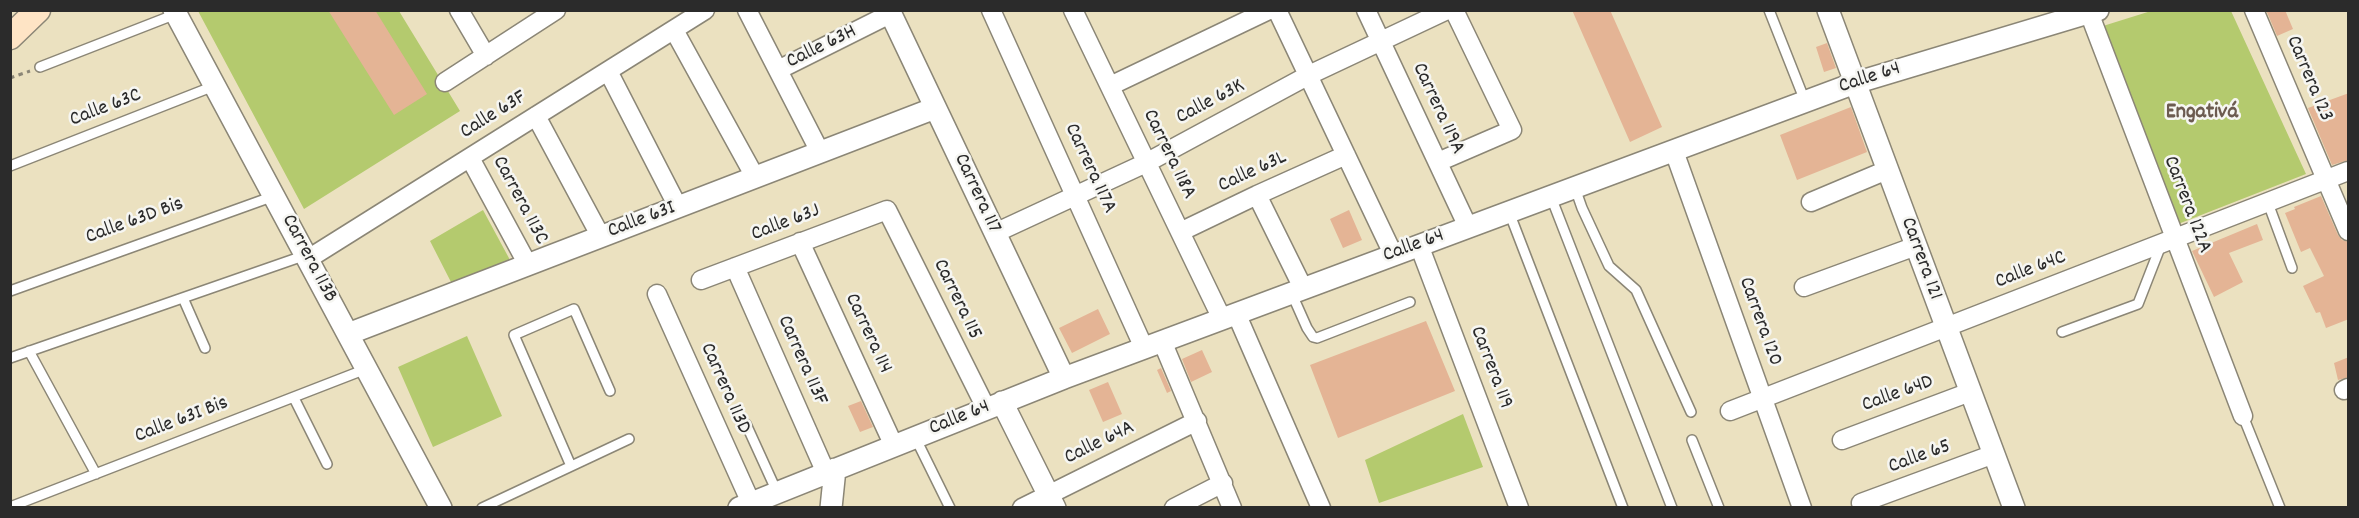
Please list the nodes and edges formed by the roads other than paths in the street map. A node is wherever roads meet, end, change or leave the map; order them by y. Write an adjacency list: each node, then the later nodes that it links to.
1 (38, 10): 20 (main road)
2 (459, 10): 22 (street)
3 (556, 10): 22 (street)
4 (705, 10): 19 (street, Calle 63F)
5 (747, 10): 24 (street)
6 (991, 10): 46 (street, Carrera 117A)
7 (1269, 10): 30 (street)
8 (1277, 10): 26 (street)
9 (1366, 10): 21 (street, Carrera 119A)
10 (1447, 10): 21 (street, Calle 63K)
11 (1454, 10): 38 (street)
12 (1770, 10): 31 (lane)
13 (1827, 10): 28 (street, Carrera 121)
14 (2254, 10): 44 (street, Carrera 123)
15 (175, 12): 23 (lane); 29 (street, Carrera 113B)
16 (892, 12): 24 (street, Calle 63H); 32 (street, Carrera 117)
17 (1078, 12): 30 (street, Carrera 118A)
18 (2092, 12): 28 (street, Calle 64); 61 (street, Carrera 122A)
19 (674, 30): 25 (street, Calle 63F); 43 (street)
20 (10, 37)
21 (1380, 42): 26 (street, Calle 63K); 38 (street, Carrera 119A)
22 (486, 56): 27 (street)
23 (40, 67)
24 (777, 70): 35 (street)
25 (608, 71): 33 (street, Calle 63F); 52 (street)
26 (1309, 75): 36 (street); 39 (street, Calle 63K)
27 (445, 82)
28 (1855, 82): 31 (street, Calle 64); 41 (street, Carrera 121)
29 (214, 86): 40 (lane, Calle 63C); 48 (street, Carrera 113B)
30 (1110, 86): 39 (street, Carrera 118A)
31 (1805, 101): 34 (street, Calle 64)
32 (935, 108): 35 (street, Calle 63I); 58 (street, Carrera 117)
33 (536, 116): 37 (street, Calle 63F); 59 (street)
34 (1674, 151): 45 (street, Calle 64); 89 (street, Carrera 120)
35 (820, 152): 43 (street, Calle 63I)
36 (1346, 155): 47 (street, Calle 63L); 64 (street)
37 (470, 158): 65 (street, Calle 63F); 66 (street, Carrera 113C)
38 (1438, 162): 55 (street, Carrera 119A)
39 (1146, 163): 46 (street, Calle 63K); 57 (street, Carrera 118A)
40 (10, 166)
41 (1887, 170): 50 (street); 63 (street, Carrera 121)
42 (2349, 171): 44 (street, Calle 64C)
43 (755, 177): 52 (street, Calle 63I)
44 (2326, 180): 51 (street, Calle 64C); 56 (street, Carrera 123)
45 (1575, 188): 49 (street, Calle 64); 92 (lane)
46 (1076, 195): 58 (street, Calle 63K); 80 (street, Carrera 117A)
47 (1257, 195): 57 (street, Calle 63L); 71 (street)
48 (274, 196): 65 (street, Carrera 113B); 72 (lane, Calle 63D Bis)
49 (1551, 197): 54 (street, Calle 64); 122 (lane)
50 (1811, 202)
51 (2268, 203): 61 (street, Calle 64C); 68 (lane)
52 (678, 207): 59 (street, Calle 63I)
53 (887, 210): 60 (street, Calle 63J); 90 (street, Carrera 115)
54 (1509, 212): 55 (street, Calle 64); 121 (lane)
55 (1468, 227): 62 (street, Calle 64)
56 (2349, 231)
57 (1180, 232): 76 (street, Carrera 118A)
58 (995, 233): 85 (street, Carrera 117)
59 (601, 237): 66 (street, Calle 63I)
60 (800, 242): 67 (street, Calle 63J); 100 (street, Carrera 114)
61 (2168, 242): 77 (street, Calle 64C); 78 (lane); 93 (street, Carrera 122A)
62 (1419, 245): 64 (street, Calle 64); 120 (street, Carrera 119)
63 (1916, 246): 70 (street); 77 (street, Carrera 121)
64 (1393, 254): 71 (street, Calle 64)
65 (307, 257): 74 (lane, Calle 63F); 79 (street, Carrera 113B)
66 (528, 265): 79 (street, Calle 63I)
67 (735, 267): 69 (street, Calle 63J); 104 (street, Carrera 113F)
68 (2292, 268)
69 (701, 280)
70 (1804, 287)
71 (1297, 290): 75 (lane); 76 (street, Calle 64)
72 (10, 291)
73 (657, 294): 110 (street, Carrera 113D)
74 (183, 298): 81 (lane); 82 (lane, Calle 63F)
75 (1410, 302)
76 (1229, 316): 80 (street, Calle 64); 119 (street, Carrera 118A)
77 (1946, 328): 87 (street, Carrera 121); 89 (street, Calle 64C)
78 (2062, 332)
79 (348, 334): 84 (street, Carrera 113B)
80 (1153, 345): 85 (street, Calle 64); 94 (street, Carrera 117A)
81 (205, 348)
82 (29, 351): 83 (lane, Calle 63F); 105 (lane)
83 (10, 358)
84 (367, 369): 88 (lane, Calle 63I Bis); 112 (street, Carrera 113B)
85 (1064, 378): 90 (street, Calle 64)
86 (610, 391): 103 (lane)
87 (1970, 392): 99 (street, Calle 64D); 101 (street, Carrera 121)
88 (294, 398): 102 (lane); 105 (lane, Calle 63I Bis)
89 (1764, 399): 91 (street, Calle 64C); 124 (street, Carrera 120)
90 (994, 405): 96 (street, Calle 64); 108 (street)
91 (1730, 411)
92 (1691, 412)
93 (2243, 416): 126 (lane)
94 (1197, 421): 106 (street, Carrera 117A); 108 (street, Calle 64A)
95 (746, 424): 107 (lane)
96 (915, 437): 100 (street, Calle 64); 115 (lane)
97 (629, 439): 103 (lane)
98 (1692, 440): 123 (lane)
99 (1842, 440)
100 (894, 446): 104 (street, Calle 64)
101 (1994, 454): 109 (street, Calle 65); 125 (street, Carrera 121)
102 (327, 464)
103 (571, 466): 113 (lane)
104 (830, 471): 107 (street, Calle 64); 114 (street)
105 (96, 474): 111 (lane, Calle 63I Bis)
106 (1223, 483): 117 (street); 118 (street, Carrera 117A)
107 (777, 492): 110 (street, Calle 64)
108 (1051, 501): 116 (street, Calle 64A)
109 (1861, 503)
110 (745, 505)
111 (10, 507)
112 (441, 507)
113 (482, 507)
114 (831, 507)
115 (950, 507)
116 (1022, 507)
117 (1174, 507)
118 (1232, 507)
119 (1321, 507)
120 (1519, 507)
121 (1623, 507)
122 (1672, 507)
123 (1719, 507)
124 (1802, 507)
125 (2014, 507)
126 (2280, 507)

